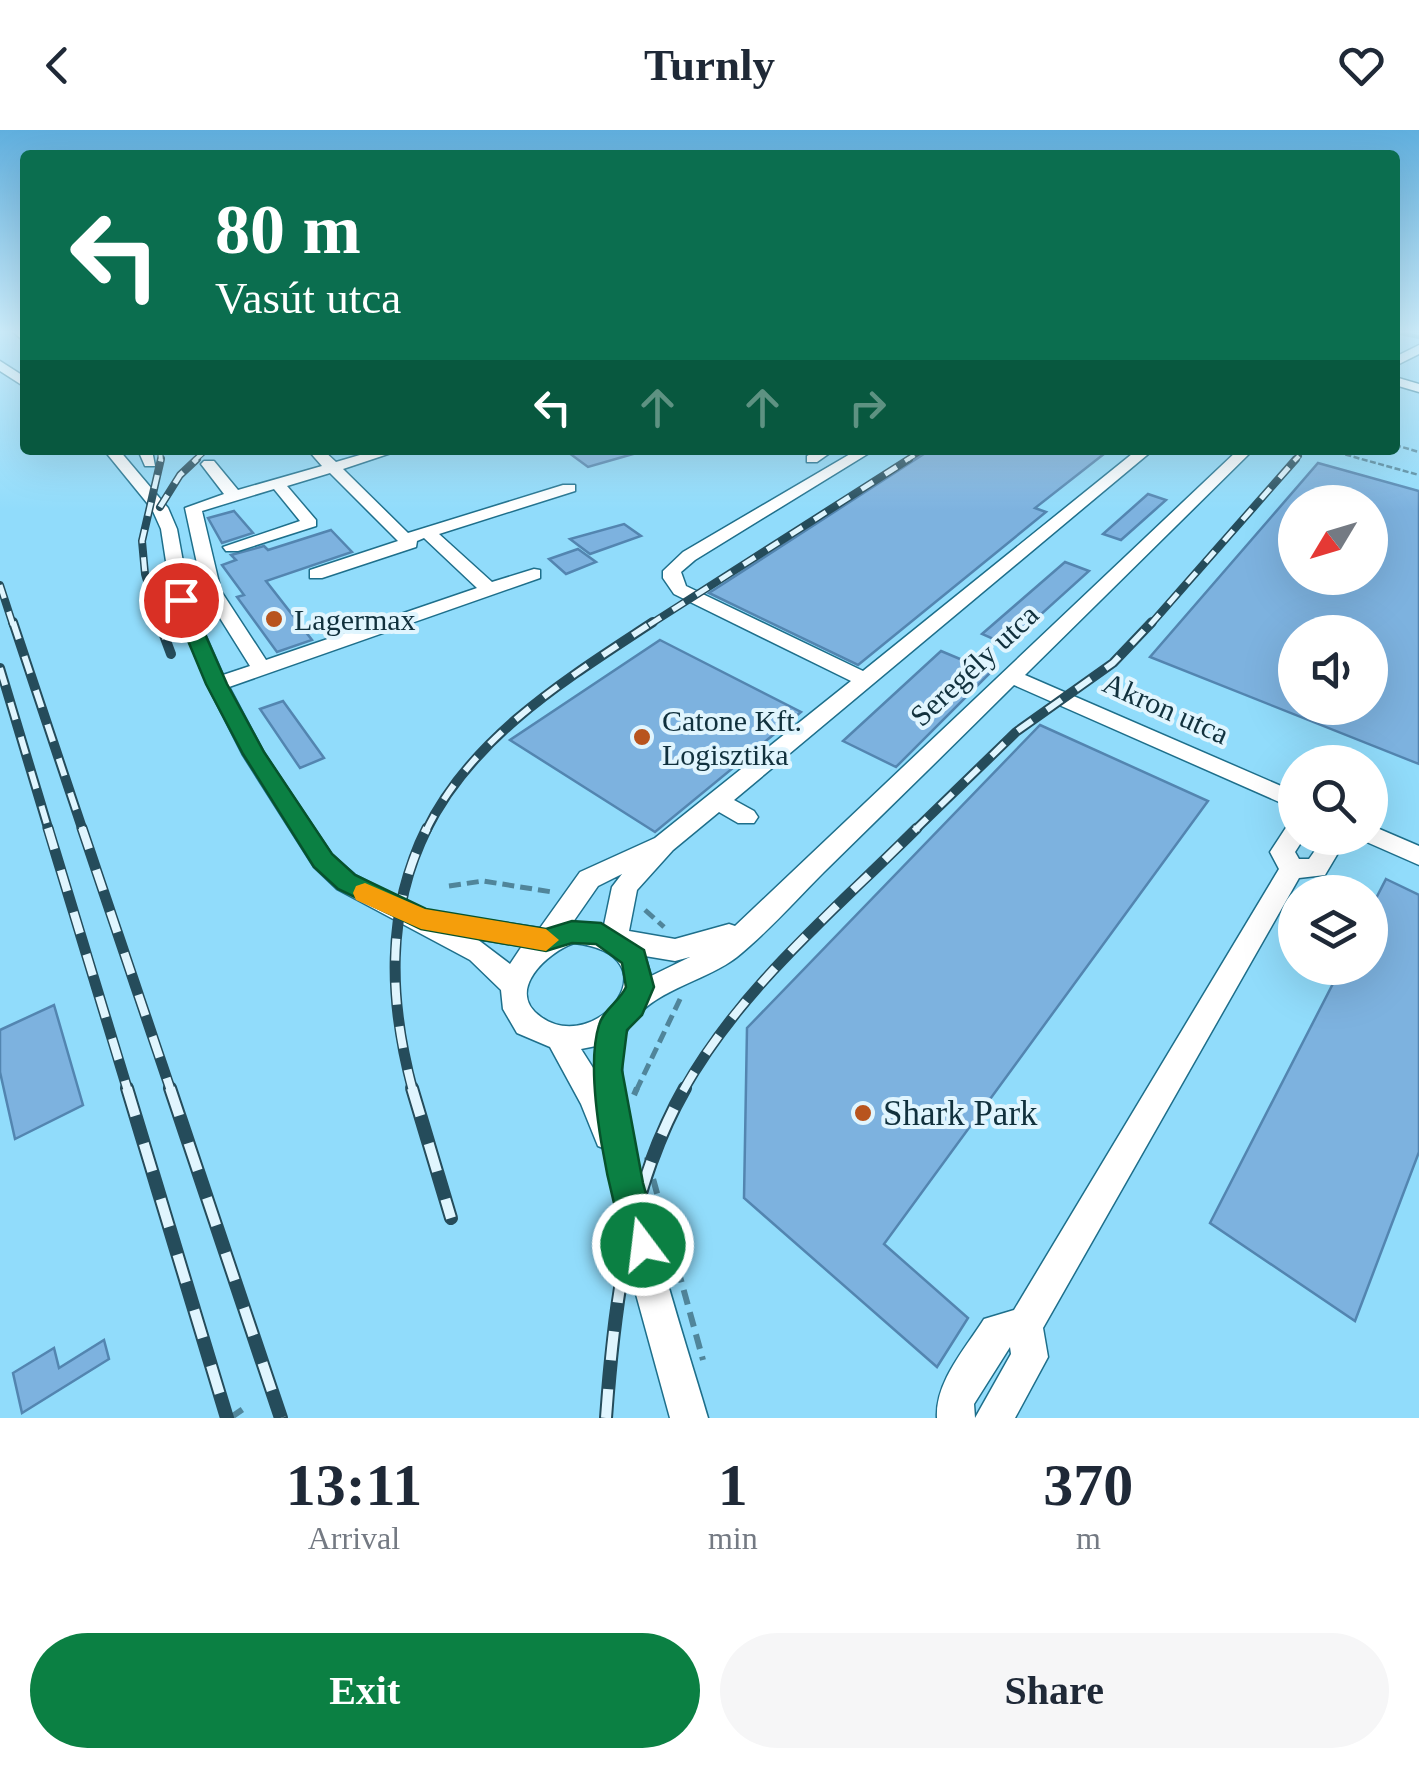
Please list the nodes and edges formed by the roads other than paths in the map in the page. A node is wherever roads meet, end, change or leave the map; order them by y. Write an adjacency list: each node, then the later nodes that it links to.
1 (115, 455): 23 (street)
2 (320, 455): 10 (street)
3 (375, 455): 10 (street)
4 (820, 455): 8 (street)
5 (860, 455): 22 (street)
6 (1140, 455): 22 (street)
7 (1241, 455): 21 (street, Seregély utca)
8 (812, 460)
9 (209, 464): 13 (street)
10 (331, 467): 11 (street); 15 (street)
11 (277, 483): 13 (street); 16 (street)
12 (569, 488): 14 (street)
13 (234, 496): 20 (street)
14 (427, 532): 15 (street); 19 (street)
15 (405, 539): 17 (street)
16 (232, 547)
17 (316, 574)
18 (534, 574): 19 (street)
19 (488, 589): 20 (street)
20 (262, 668): 23 (street)
21 (1010, 676): 24 (street, Akron utca); 36 (street, Seregély utca)
22 (865, 680): 25 (street)
23 (217, 684): 33 (street)
24 (1278, 794)
25 (717, 801): 26 (street); 28 (street)
26 (746, 817)
27 (1388, 842): 31 (street)
28 (664, 844): 34 (street); 35 (street)
29 (1284, 855): 32 (street)
30 (1324, 855): 32 (street)
31 (1419, 856)
32 (1292, 869): 41 (street)
33 (421, 919): 35 (street); 37 (street)
34 (614, 939): 35 (street); 36 (street); 38 (street)
35 (546, 940): 37 (street)
36 (679, 960): 38 (street, Seregély utca)
37 (513, 984): 39 (street)
38 (622, 1016): 39 (street); 40 (street)
39 (560, 1037): 40 (street)
40 (626, 1183): 42 (street)
41 (1025, 1325): 43 (street); 44 (street)
42 (689, 1418)
43 (956, 1418)
44 (994, 1418)

